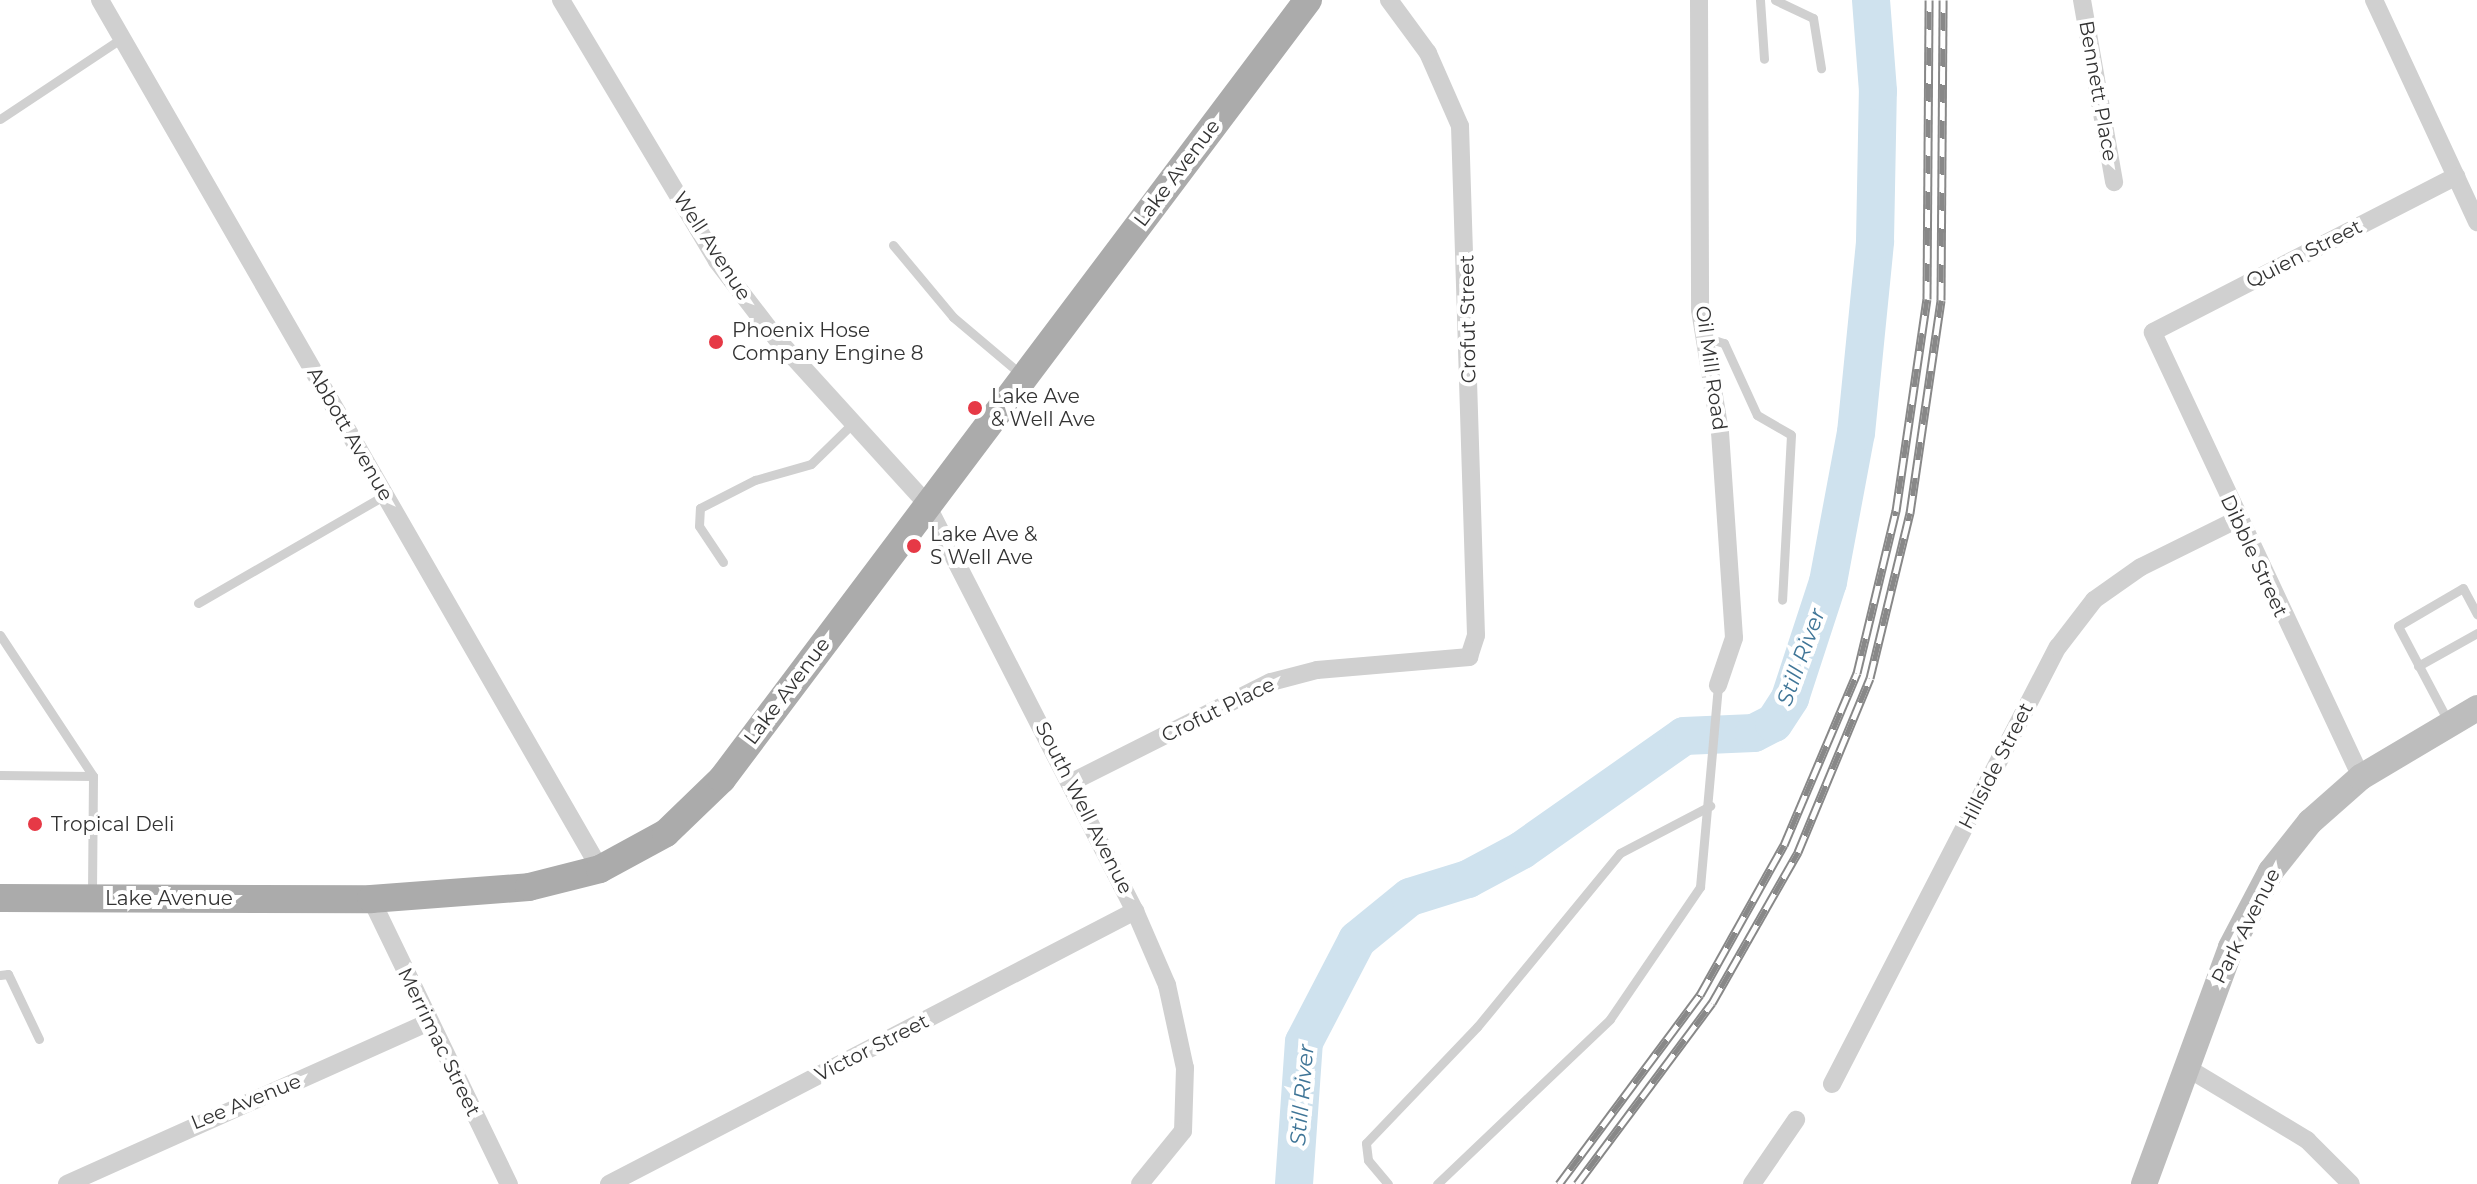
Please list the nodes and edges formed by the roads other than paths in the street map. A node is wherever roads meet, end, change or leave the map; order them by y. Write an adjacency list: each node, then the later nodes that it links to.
1 (100, 0): 10 (street, Abbott Avenue)
2 (561, 0): 21 (street, Well Avenue)
3 (1308, 0): 20 (main road, Lake Avenue)
4 (1389, 0): 31 (street, Crofut Street)
5 (1699, 0): 19 (street, Oil Mill Road)
6 (1760, 0): 11 (lane)
7 (1775, 0): 12 (lane)
8 (2082, 0): 15 (street, Bennett Place)
9 (2374, 0): 14 (street)
10 (122, 38): 13 (lane); 22 (street, Abbott Avenue)
11 (1764, 59)
12 (1821, 68)
13 (0, 119)
14 (2456, 176): 16 (street); 18 (street, Quien Street)
15 (2114, 182)
16 (2477, 222)
17 (893, 245): 20 (lane)
18 (2153, 332): 24 (street, Dibble Street)
19 (1705, 337): 26 (lane); 33 (street, Oil Mill Road)
20 (1023, 376): 23 (main road, Lake Avenue)
21 (853, 423): 23 (street, Well Avenue); 25 (lane)
22 (385, 495): 27 (lane); 41 (street, Abbott Avenue)
23 (926, 503): 39 (street, South Well Avenue); 41 (main road, Lake Avenue)
24 (2236, 520): 38 (street, Dibble Street); 50 (street, Hillside Street)
25 (723, 562)
26 (1782, 600)
27 (198, 603)
28 (2477, 614): 32 (lane)
29 (2477, 633): 32 (lane)
30 (0, 635): 37 (lane)
31 (1469, 657): 39 (street, Crofut Place)
32 (2418, 666): 35 (lane)
33 (1718, 685): 40 (lane)
34 (2477, 708): 35 (main road, Park Avenue)
35 (2449, 724): 38 (main road, Park Avenue)
36 (0, 775): 37 (lane)
37 (93, 776): 43 (lane)
38 (2361, 777): 49 (main road, Park Avenue)
39 (1070, 783): 45 (street, South Well Avenue)
40 (1710, 806): 56 (lane); 57 (lane)
41 (600, 869): 44 (main road, Lake Avenue)
42 (0, 898): 43 (main road, Lake Avenue)
43 (92, 898): 44 (main road, Lake Avenue)
44 (371, 899): 47 (street, Merrimac Street)
45 (1135, 911): 54 (street, Victor Street); 55 (street, South Well Avenue)
46 (0, 975): 48 (lane)
47 (427, 1023): 52 (street, Lee Avenue); 53 (street, Merrimac Street)
48 (39, 1039)
49 (2184, 1066): 59 (main road, Park Avenue); 60 (street)
50 (1832, 1084)
51 (1796, 1120): 58 (street)
52 (67, 1184)
53 (509, 1184)
54 (609, 1184)
55 (1140, 1184)
56 (1388, 1184)
57 (1437, 1184)
58 (1752, 1184)
59 (2144, 1184)
60 (2351, 1184)

